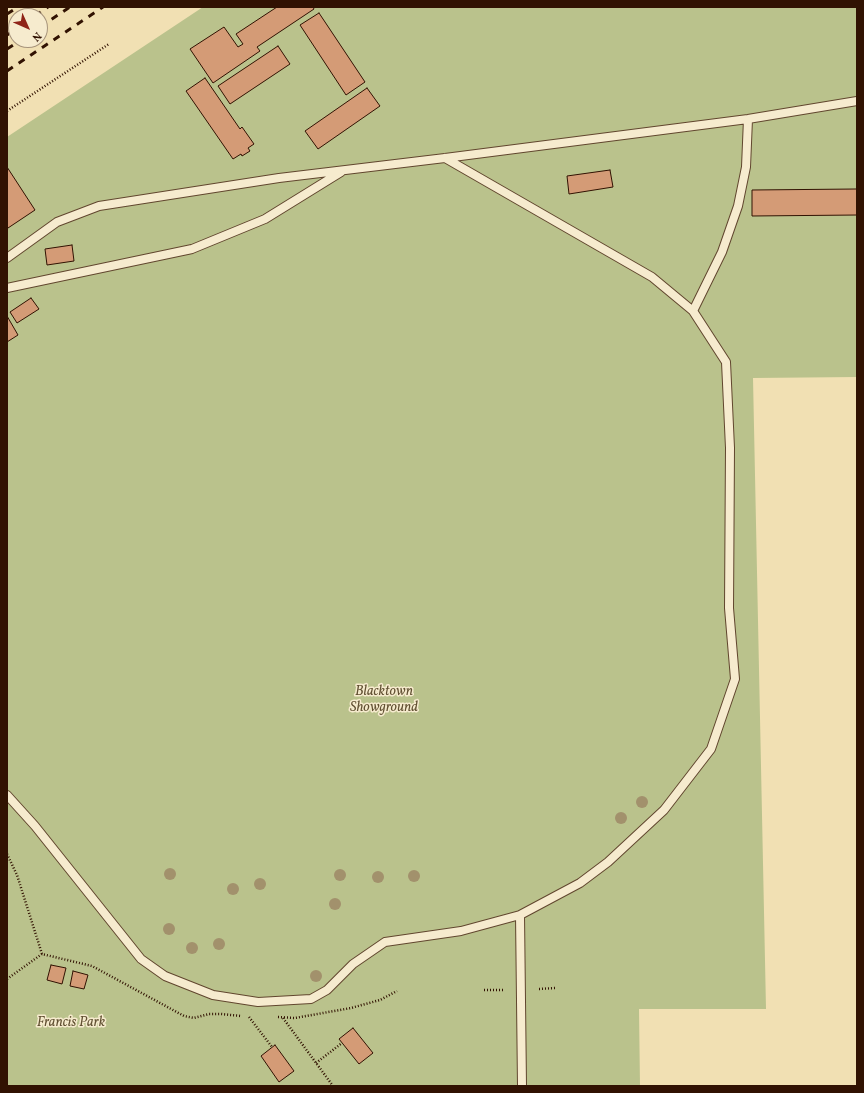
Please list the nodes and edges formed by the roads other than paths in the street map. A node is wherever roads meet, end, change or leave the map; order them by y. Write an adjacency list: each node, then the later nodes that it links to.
1 (857, 101): 2 (lane)
2 (748, 119): 3 (lane); 7 (lane)
3 (445, 158): 4 (lane); 7 (lane)
4 (343, 171): 5 (lane); 6 (lane)
5 (7, 258)
6 (7, 288)
7 (693, 311): 9 (lane)
8 (7, 795): 9 (lane)
9 (520, 915): 10 (lane)
10 (522, 1086)

